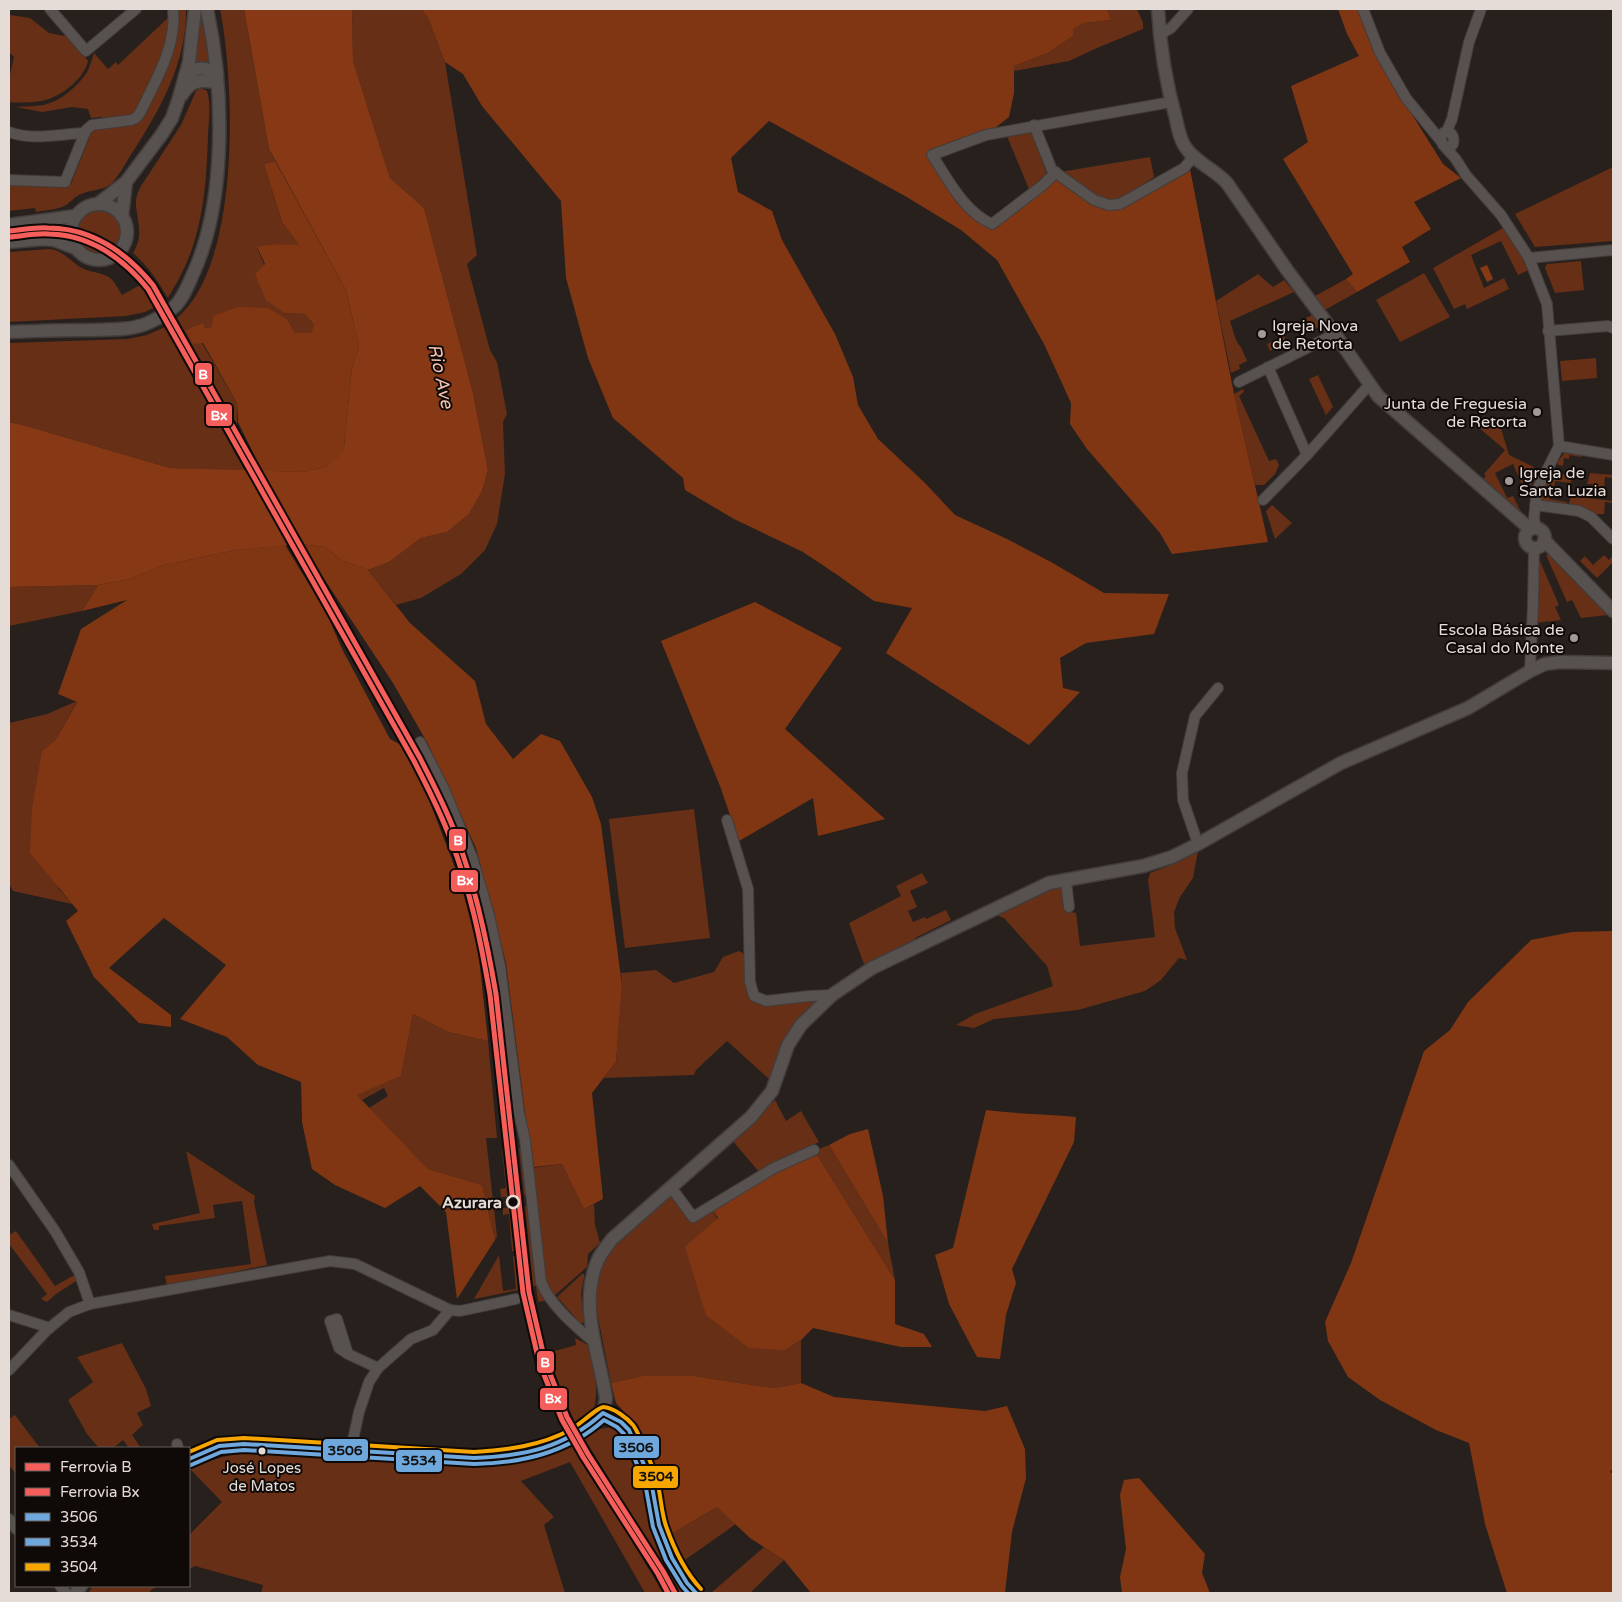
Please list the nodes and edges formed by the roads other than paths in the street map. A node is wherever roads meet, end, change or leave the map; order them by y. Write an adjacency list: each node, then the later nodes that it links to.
1 (50, 9): 2 (street)
2 (136, 9)
3 (173, 9): 17 (street)
4 (195, 9): 11 (street)
5 (207, 9): 12 (street)
6 (1158, 9): 10 (street)
7 (1188, 9): 10 (street)
8 (1363, 9): 18 (street)
9 (1481, 9): 18 (street)
10 (1159, 35): 14 (street)
11 (186, 76): 12 (street); 13 (street)
12 (217, 78): 13 (street); 33 (street)
13 (178, 102): 22 (street)
14 (1171, 102): 15 (street); 19 (street)
15 (1034, 126): 20 (street); 20 (street)
16 (9, 132): 17 (street)
17 (85, 133): 21 (street)
18 (1447, 139): 30 (street)
19 (1194, 156): 20 (street); 34 (street)
20 (1056, 172)
21 (9, 180)
22 (126, 182): 23 (street); 25 (street)
23 (98, 204): 24 (street); 25 (street)
24 (75, 216): 26 (street); 28 (street)
25 (122, 216): 28 (street)
26 (9, 225)
27 (9, 242): 28 (street)
28 (75, 248)
29 (1613, 250): 30 (street)
30 (1530, 258): 32 (street)
31 (1613, 328): 32 (street)
32 (1548, 331): 38 (street)
33 (9, 332)
34 (1335, 334): 35 (street); 37 (street)
35 (1268, 367): 36 (street); 39 (street)
36 (1238, 382)
37 (1369, 384): 39 (street); 43 (street)
38 (1559, 446): 40 (street); 42 (street)
39 (1307, 455): 41 (street)
40 (1613, 455)
41 (1263, 500)
42 (1535, 505): 43 (street); 44 (street)
43 (1533, 528): 45 (street); 45 (street)
44 (1613, 539)
45 (1539, 544): 46 (street); 48 (street)
46 (1613, 611)
47 (1613, 663): 48 (street)
48 (1530, 670): 52 (street)
49 (1218, 688): 52 (street)
50 (420, 742): 64 (street)
51 (727, 820): 55 (street)
52 (1198, 844): 53 (street)
53 (1066, 880): 54 (street); 55 (street)
54 (1069, 907)
55 (832, 995): 58 (street)
56 (814, 1150): 58 (street)
57 (9, 1165): 60 (street)
58 (672, 1187): 64 (street)
59 (516, 1299): 61 (street)
60 (90, 1304): 61 (street); 63 (street)
61 (450, 1310): 66 (street)
62 (9, 1315): 63 (street)
63 (50, 1328): 67 (street)
64 (595, 1342): 68 (street)
65 (348, 1354): 66 (street)
66 (378, 1368): 69 (street)
67 (9, 1370)
68 (603, 1413): 69 (street); 71 (street)
69 (351, 1449): 70 (street)
70 (190, 1459)
71 (696, 1593)

